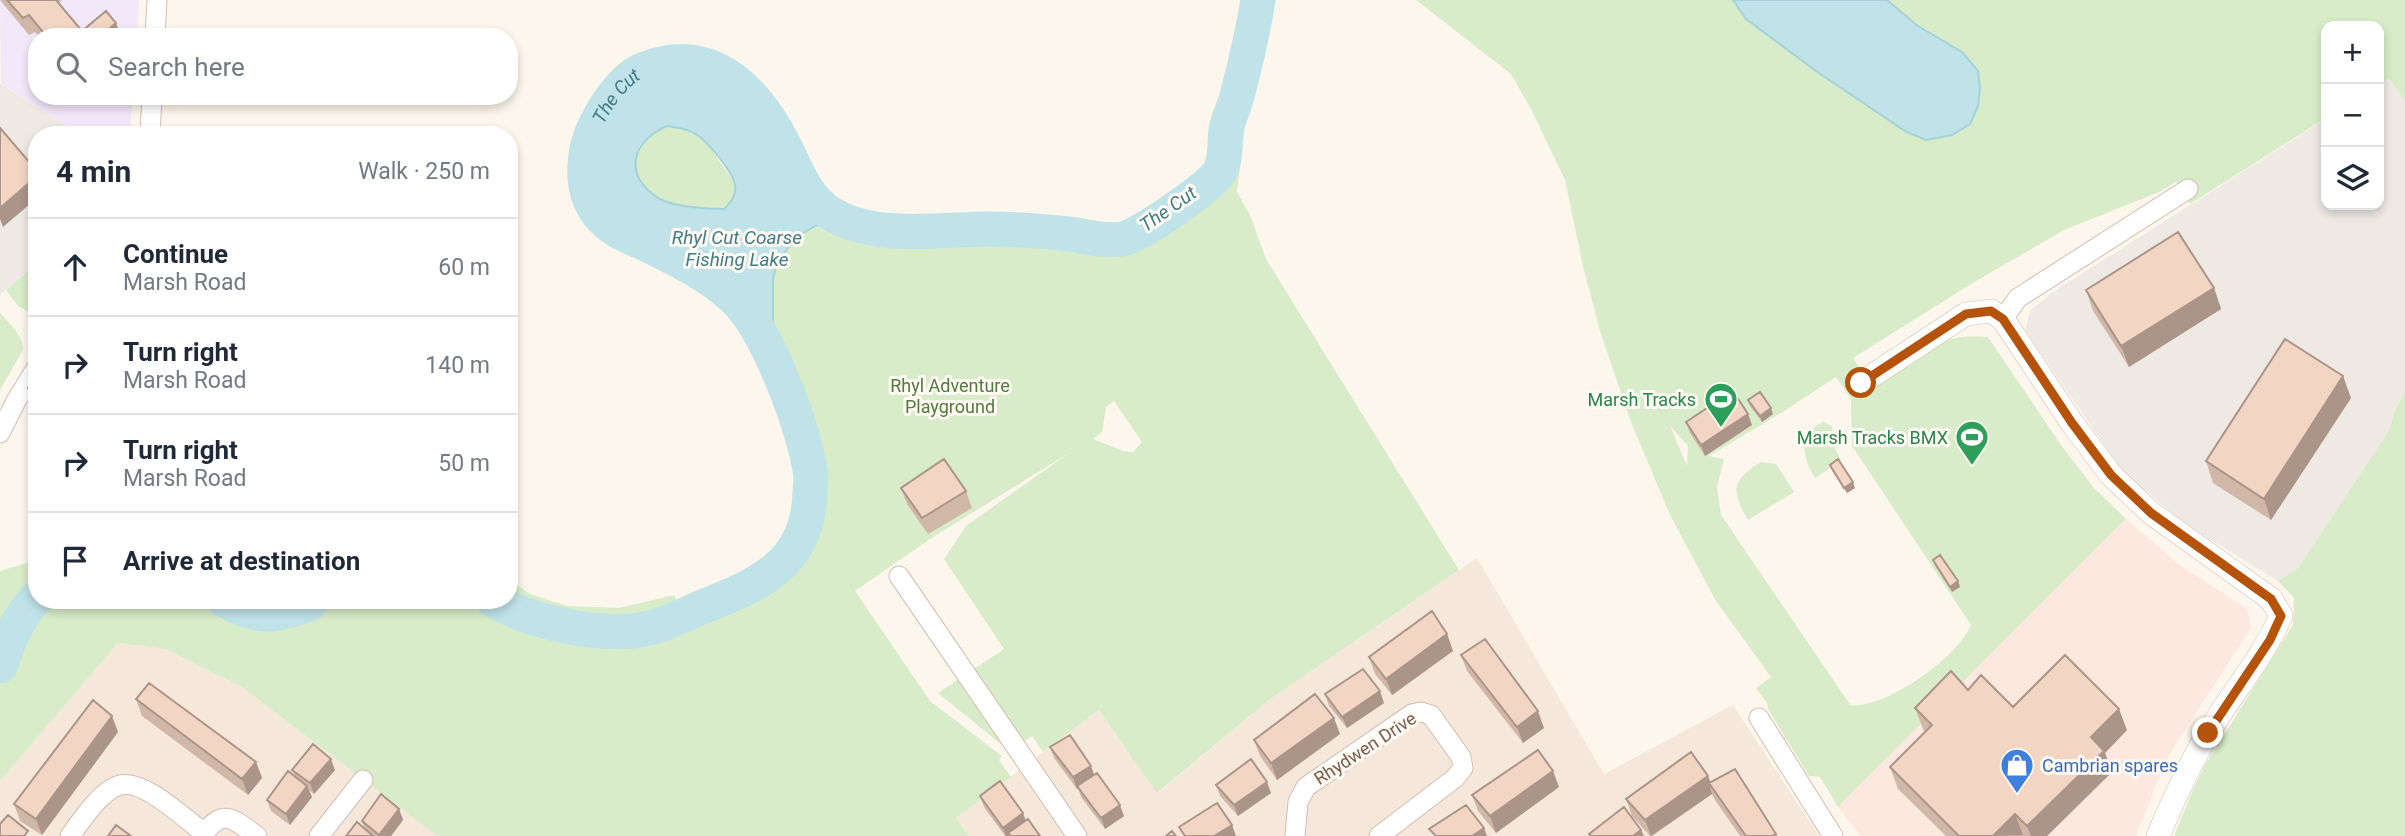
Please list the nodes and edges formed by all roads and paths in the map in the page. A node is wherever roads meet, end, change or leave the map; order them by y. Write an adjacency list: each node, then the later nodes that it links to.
1 (157, 0): 2 (street)
2 (155, 28)
3 (152, 105): 4 (street)
4 (150, 126)
5 (2188, 189): 6 (street)
6 (2003, 319): 8 (street); 21 (street)
7 (28, 382): 9 (street)
8 (1861, 383)
9 (0, 433)
10 (899, 576): 17 (street)
11 (1759, 718): 20 (street)
12 (363, 780): 16 (street)
13 (203, 835): 14 (street); 15 (street)
14 (71, 836)
15 (257, 836)
16 (319, 836)
17 (1077, 836)
18 (1294, 836): 19 (street, Rhydwen Drive)
19 (1379, 836)
20 (1833, 836)
21 (2158, 836)

